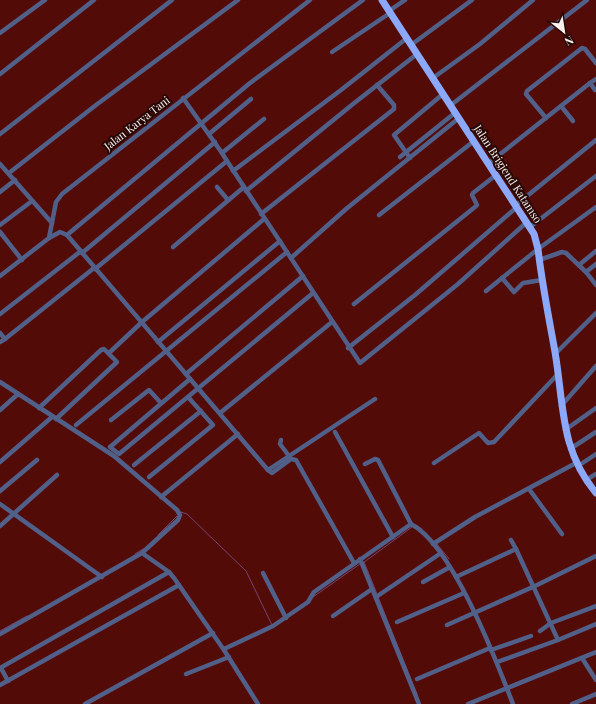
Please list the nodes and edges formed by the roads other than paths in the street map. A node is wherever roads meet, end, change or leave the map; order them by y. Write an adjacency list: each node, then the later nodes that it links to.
1 (45, 0): 13 (street)
2 (94, 0): 20 (street)
3 (172, 0): 36 (street)
4 (238, 0): 49 (street)
5 (310, 0): 27 (street, Jalan Karya Tani)
6 (363, 0): 35 (street)
7 (382, 0): 12 (highway, Jalan Brigjend Katamso)
8 (405, 0): 12 (street)
9 (472, 0): 15 (street)
10 (533, 0): 21 (street)
11 (587, 0): 29 (street)
12 (389, 12): 14 (highway, Jalan Brigjend Katamso); 16 (street)
13 (0, 33)
14 (407, 38): 15 (highway, Jalan Brigjend Katamso); 48 (street)
15 (411, 45): 17 (highway, Jalan Brigjend Katamso)
16 (332, 52)
17 (417, 54): 21 (highway, Jalan Brigjend Katamso); 24 (street)
18 (594, 57): 19 (street); 32 (street)
19 (596, 63)
20 (0, 74)
21 (433, 78): 26 (highway, Jalan Brigjend Katamso)
22 (596, 79): 23 (street)
23 (590, 83): 25 (street); 30 (street)
24 (377, 85): 54 (street); 60 (street)
25 (595, 90)
26 (444, 94): 29 (highway, Jalan Brigjend Katamso); 41 (street)
27 (183, 98): 35 (street); 63 (street, Jalan Karya Tani)
28 (250, 99): 37 (street)
29 (451, 105): 31 (highway, Jalan Brigjend Katamso)
30 (561, 106): 32 (street); 34 (street)
31 (457, 115): 39 (highway, Jalan Brigjend Katamso); 41 (street); 44 (street)
32 (546, 118): 46 (street)
33 (264, 119): 42 (street)
34 (573, 121)
35 (202, 123): 37 (street); 67 (street)
36 (0, 134)
37 (209, 134): 40 (street)
38 (596, 140): 58 (street)
39 (474, 141): 46 (highway, Jalan Brigjend Katamso); 61 (street)
40 (215, 142): 42 (street); 73 (street)
41 (406, 152): 43 (street); 44 (street)
42 (222, 153): 45 (street)
43 (400, 157)
44 (410, 158): 75 (street)
45 (227, 161): 48 (street); 80 (street)
46 (489, 163): 50 (highway, Jalan Brigjend Katamso)
47 (0, 164): 49 (street)
48 (233, 171): 54 (street)
49 (9, 173): 52 (street)
50 (496, 175): 58 (highway, Jalan Brigjend Katamso); 89 (street)
51 (596, 176): 65 (street)
52 (15, 180): 55 (street); 56 (street)
53 (217, 187): 57 (street)
54 (245, 189): 57 (street); 60 (street)
55 (0, 192)
56 (32, 200): 63 (street); 64 (street)
57 (228, 200): 70 (street)
58 (516, 206): 65 (highway, Jalan Brigjend Katamso); 98 (street)
59 (596, 207): 71 (street)
60 (261, 214): 62 (street)
61 (379, 215)
62 (264, 219): 69 (street); 92 (street)
63 (52, 223): 68 (street, Jalan Karya Tani)
64 (0, 225)
65 (529, 225): 71 (highway, Jalan Brigjend Katamso); 98 (street)
66 (0, 232): 76 (street)
67 (67, 235): 68 (street); 73 (street)
68 (49, 238): 76 (street)
69 (280, 241): 74 (street); 97 (street)
70 (173, 247)
71 (538, 249): 77 (highway, Jalan Brigjend Katamso); 84 (street)
72 (596, 251): 79 (street)
73 (81, 252): 80 (street); 91 (street)
74 (287, 252): 75 (street); 100 (street)
75 (291, 258): 83 (street)
76 (22, 260): 82 (street)
77 (539, 260): 79 (street); 85 (highway, Jalan Brigjend Katamso)
78 (596, 264): 81 (street)
79 (579, 265): 81 (street)
80 (95, 269): 92 (street); 95 (street)
81 (586, 272): 86 (street)
82 (0, 276)
83 (302, 276): 88 (street); 103 (street)
84 (502, 278): 85 (street); 87 (street)
85 (542, 280): 101 (highway, Jalan Brigjend Katamso)
86 (596, 285)
87 (486, 291)
88 (313, 293): 93 (street); 107 (street)
89 (354, 304)
90 (596, 313): 101 (street)
91 (0, 314)
92 (142, 322): 97 (street); 99 (street)
93 (332, 322): 98 (street); 117 (street)
94 (0, 334): 95 (street)
95 (4, 339): 96 (street)
96 (0, 342)
97 (158, 342): 100 (street)
98 (348, 348)
99 (108, 352): 113 (street); 118 (street)
100 (166, 352): 103 (street); 120 (street)
101 (555, 354): 104 (highway, Jalan Brigjend Katamso)
102 (596, 366): 112 (street)
103 (186, 374): 105 (street)
104 (557, 375): 112 (highway, Jalan Brigjend Katamso); 131 (street)
105 (190, 379): 107 (street); 111 (street)
106 (0, 383): 108 (street)
107 (198, 388): 109 (street); 117 (street)
108 (18, 394): 113 (street); 115 (street)
109 (188, 397): 111 (street); 116 (street)
110 (375, 399): 128 (street)
111 (161, 404): 119 (street)
112 (561, 406): 121 (highway, Jalan Brigjend Katamso)
113 (39, 408): 118 (street)
114 (596, 408): 121 (street)
115 (0, 410)
116 (200, 411): 134 (street); 138 (street)
117 (220, 414): 124 (street)
118 (54, 418): 130 (street); 143 (street)
119 (111, 420)
120 (76, 425)
121 (565, 430): 126 (highway, Jalan Brigjend Katamso)
122 (335, 432): 149 (street)
123 (596, 432): 126 (street)
124 (238, 434): 135 (street); 143 (street)
125 (281, 440): 128 (street)
126 (570, 449): 133 (highway, Jalan Brigjend Katamso)
127 (596, 454): 133 (street)
128 (289, 456): 135 (street)
129 (37, 460): 141 (street)
130 (0, 462)
131 (434, 463)
132 (366, 464): 146 (street)
133 (577, 464): 139 (highway, Jalan Brigjend Katamso); 140 (street)
134 (134, 466)
135 (268, 470): 157 (street)
136 (596, 474): 139 (street)
137 (56, 475): 145 (street)
138 (149, 477)
139 (586, 480): 142 (highway, Jalan Brigjend Katamso)
140 (529, 489): 148 (street); 151 (street)
141 (0, 491)
142 (596, 493)
143 (162, 497): 153 (street)
144 (0, 504): 145 (street)
145 (12, 513): 147 (street); 161 (street)
146 (411, 524): 149 (street); 151 (street)
147 (0, 526)
148 (562, 534)
149 (393, 536): 156 (street)
150 (511, 540): 152 (street)
151 (435, 543): 154 (street)
152 (516, 549): 162 (street); 165 (street)
153 (142, 553): 159 (street); 161 (street)
154 (441, 553): 158 (street); 168 (street)
155 (596, 556): 165 (street)
156 (360, 559): 157 (street); 166 (street)
157 (354, 563): 172 (street)
158 (450, 566): 162 (street); 163 (street)
159 (169, 572): 164 (street); 188 (street)
160 (263, 573): 172 (street)
161 (102, 577): 179 (street)
162 (456, 577): 167 (street)
163 (423, 582)
164 (179, 585): 178 (street); 192 (street)
165 (535, 586): 170 (street); 174 (street)
166 (372, 589): 168 (street); 171 (street)
167 (464, 593): 170 (street); 173 (street)
168 (376, 597): 198 (street)
169 (596, 606): 174 (street)
170 (474, 613): 175 (street); 183 (street)
171 (333, 616)
172 (286, 618): 182 (street)
173 (397, 622)
174 (551, 623): 177 (street); 181 (street)
175 (447, 624)
176 (596, 624): 181 (street)
177 (540, 630)
178 (213, 633): 182 (street); 196 (street)
179 (0, 634)
180 (531, 636): 183 (street)
181 (558, 640): 187 (street)
182 (224, 648): 185 (street)
183 (491, 649): 187 (street); 190 (street)
184 (596, 652): 186 (street)
185 (229, 657): 189 (street); 197 (street)
186 (582, 658): 191 (street); 194 (street)
187 (497, 662): 194 (street)
188 (0, 668): 192 (street)
189 (186, 674)
190 (417, 679)
191 (596, 680)
192 (8, 681): 193 (street)
193 (0, 685)
194 (507, 688): 199 (street); 200 (street)
195 (596, 694): 201 (street)
196 (85, 704)
197 (258, 704)
198 (419, 704)
199 (468, 704)
200 (513, 704)
201 (572, 704)

